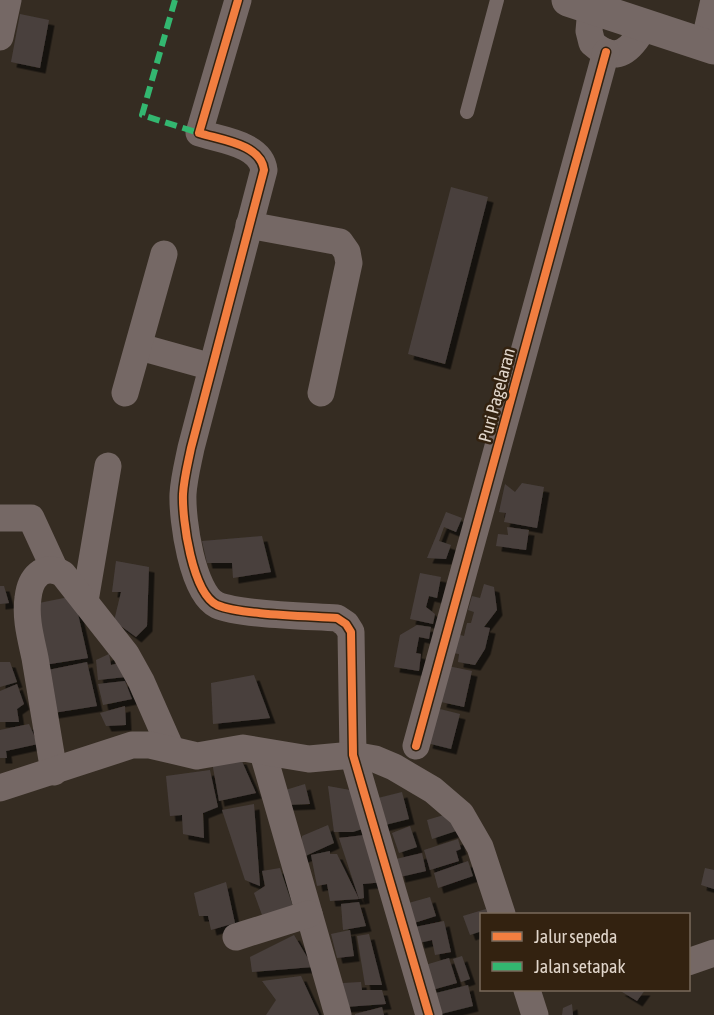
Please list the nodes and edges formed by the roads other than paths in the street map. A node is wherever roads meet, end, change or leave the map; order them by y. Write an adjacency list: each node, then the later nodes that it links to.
1 (8, 0): 7 (street)
2 (237, 0): 11 (street)
3 (497, 0): 10 (lane)
4 (714, 0): 8 (street)
5 (591, 5): 6 (street); 9 (street)
6 (645, 26): 8 (street); 9 (street)
7 (0, 38)
8 (709, 46)
9 (606, 52): 21 (street, Puri Pagelaran)
10 (467, 112)
11 (249, 225): 14 (street); 16 (street)
12 (164, 254): 13 (street)
13 (140, 347): 14 (street); 15 (street)
14 (212, 367): 24 (street)
15 (125, 393)
16 (321, 393)
17 (108, 466): 20 (street)
18 (0, 518): 19 (street)
19 (54, 568): 20 (street); 25 (street)
20 (85, 601): 22 (street)
21 (416, 746)
22 (171, 749): 23 (street); 25 (street)
23 (263, 753): 24 (street); 28 (street)
24 (353, 755): 27 (street); 34 (street)
25 (54, 772): 26 (street)
26 (0, 788)
27 (501, 913)
28 (309, 914): 29 (street); 33 (street)
29 (236, 937)
30 (714, 953): 31 (street)
31 (690, 961)
32 (527, 991): 35 (street)
33 (338, 1015)
34 (429, 1015)
35 (536, 1015)

